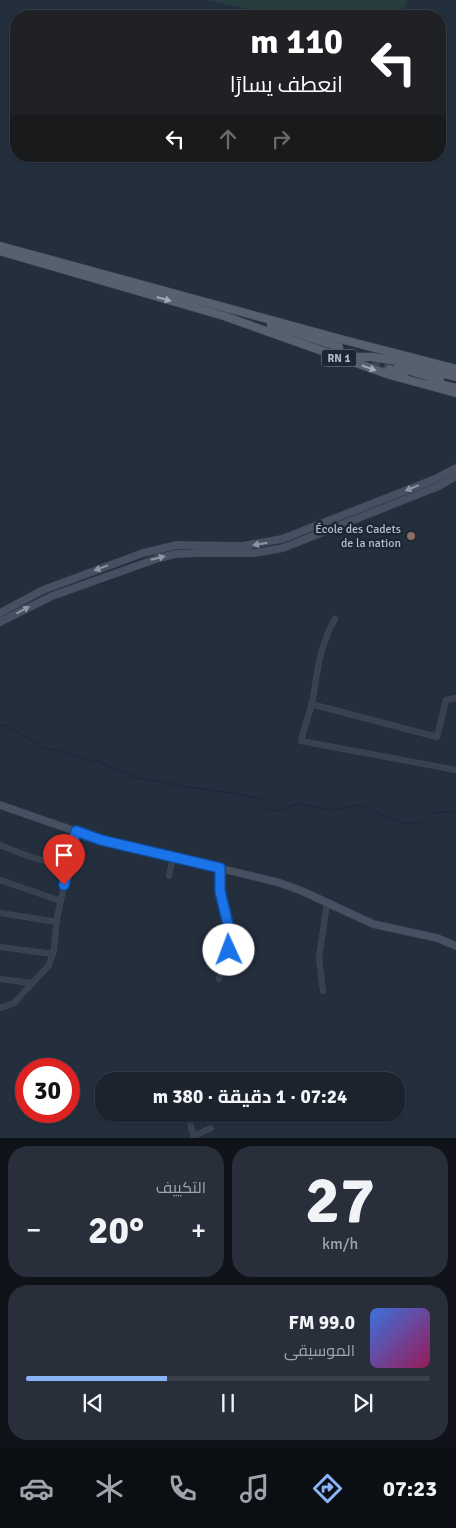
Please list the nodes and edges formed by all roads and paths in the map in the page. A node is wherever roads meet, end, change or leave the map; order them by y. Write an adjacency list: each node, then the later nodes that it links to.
1 (0, 246): 3 (main road, RN 1)
2 (0, 251): 5 (main road, RN 1, one-way to 5)
3 (223, 306): 4 (main road, RN 1); 5 (main road)
4 (344, 340): 7 (main road); 8 (main road)
5 (338, 352): 8 (main road); 10 (main road, RN 1, one-way to 10)
6 (389, 366): 9 (main road)
7 (456, 369)
8 (456, 375)
9 (456, 386)
10 (456, 393)
11 (456, 468): 13 (street, one-way to 13)
12 (456, 476): 15 (street, one-way to 12)
13 (0, 613)
14 (335, 620): 17 (street)
15 (0, 622)
16 (456, 698): 17 (street)
17 (312, 704): 18 (street)
18 (456, 770)
19 (0, 805): 20 (street)
20 (76, 831): 22 (street); 23 (street)
21 (0, 845): 23 (street)
22 (173, 857): 24 (street); 25 (street)
23 (68, 868): 27 (street)
24 (220, 868): 28 (street); 35 (street)
25 (169, 876)
26 (0, 880): 27 (street)
27 (61, 901): 30 (street)
28 (327, 903): 31 (street); 37 (street)
29 (0, 913): 30 (street)
30 (57, 922): 33 (street)
31 (456, 946)
32 (0, 947): 33 (street)
33 (53, 954): 36 (street)
34 (0, 979): 36 (street)
35 (219, 979)
36 (32, 983): 38 (street)
37 (323, 991)
38 (0, 1008)
39 (190, 1122): 41 (street)
40 (211, 1128): 41 (street)
41 (194, 1137)

